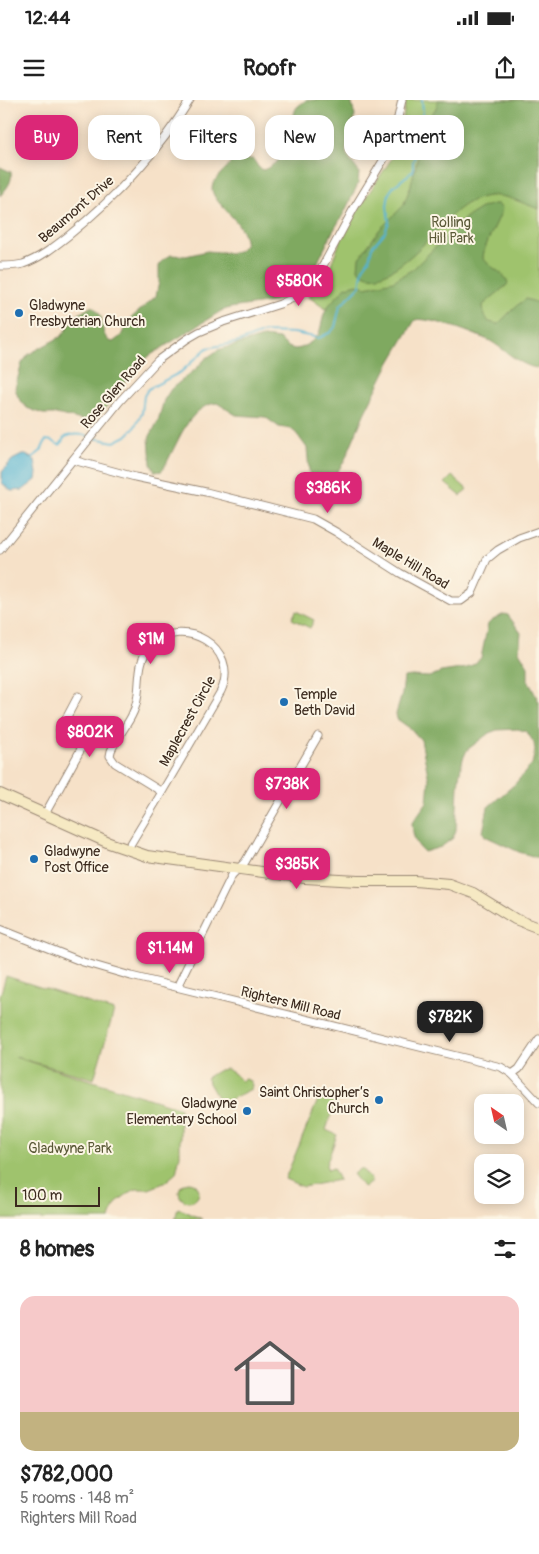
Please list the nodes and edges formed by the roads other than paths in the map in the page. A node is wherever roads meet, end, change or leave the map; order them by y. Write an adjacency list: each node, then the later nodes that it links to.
1 (190, 100): 3 (street, Beaumont Drive)
2 (402, 100): 4 (street, Rose Glen Road)
3 (0, 266)
4 (73, 460): 5 (street, Maple Hill Road); 6 (street, Rose Glen Road)
5 (539, 531)
6 (0, 550)
7 (78, 696): 11 (street)
8 (318, 736): 13 (street)
9 (162, 792): 9 (street, Maplecrest Circle); 12 (street, Maplecrest Circle)
10 (0, 794): 11 (main road)
11 (45, 814): 12 (main road)
12 (127, 850): 13 (main road)
13 (238, 869): 14 (main road); 16 (street)
14 (539, 928)
15 (0, 929): 16 (street, Righters Mill Road)
16 (177, 987): 18 (street, Righters Mill Road)
17 (539, 1040): 18 (street)
18 (512, 1074): 19 (street, Righters Mill Road)
19 (539, 1103)

